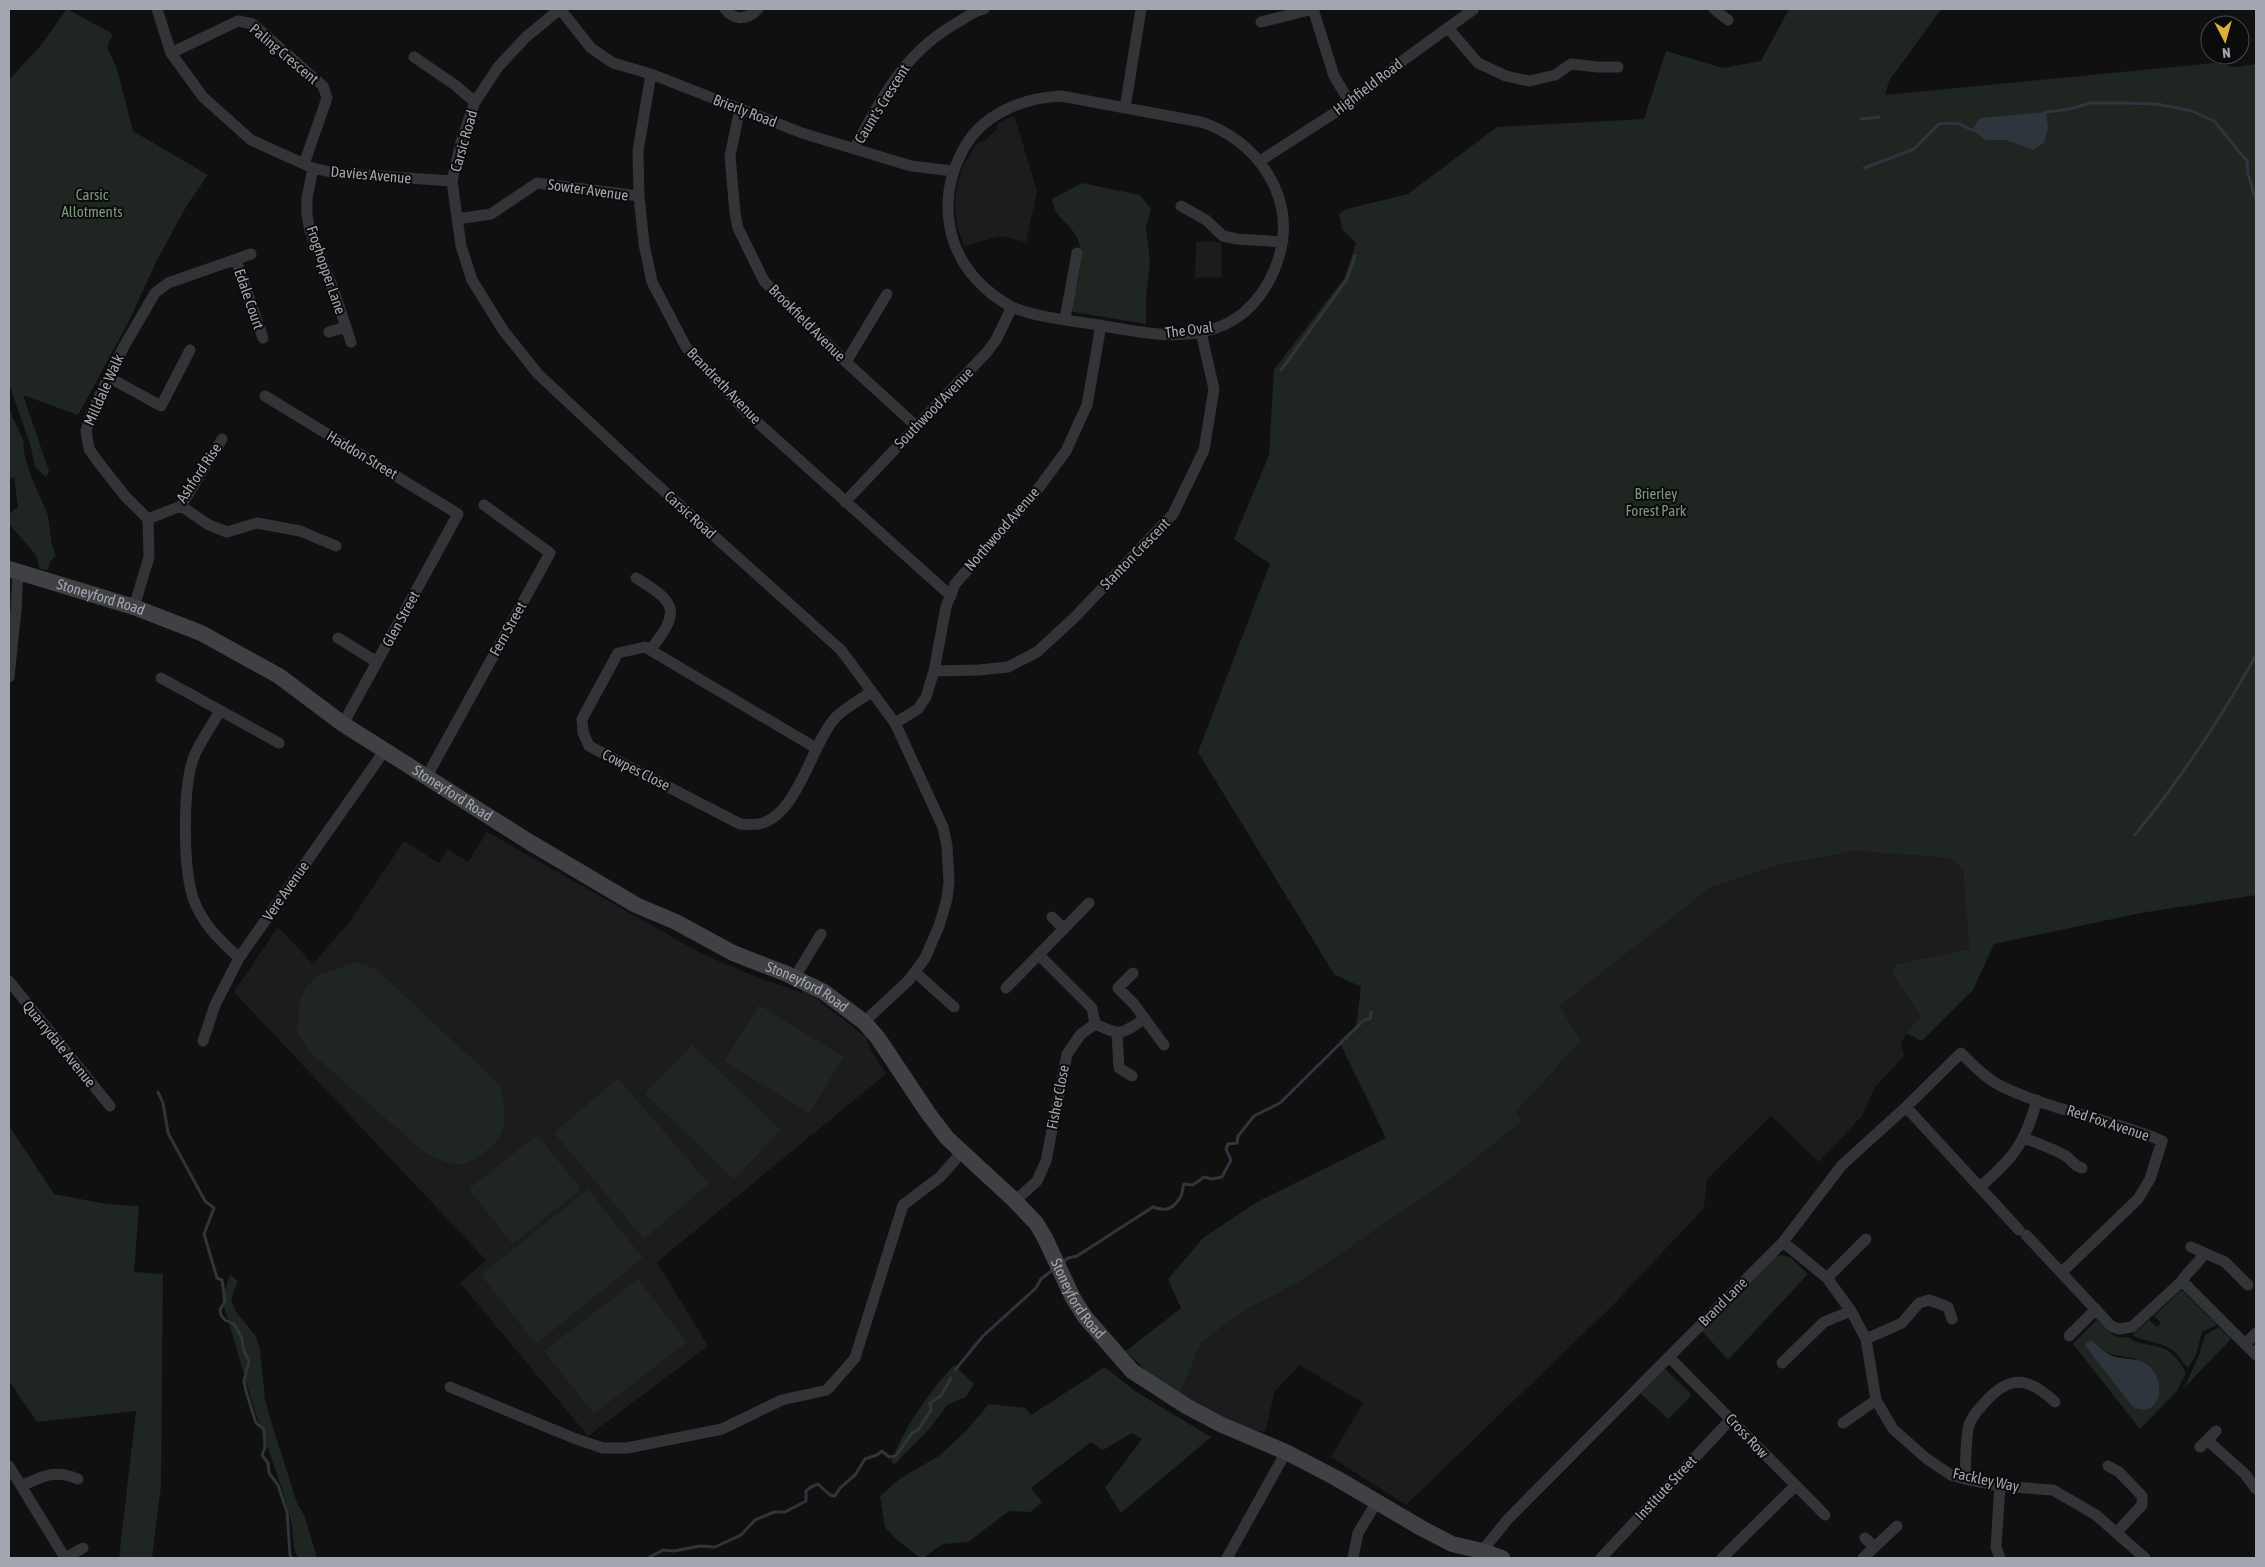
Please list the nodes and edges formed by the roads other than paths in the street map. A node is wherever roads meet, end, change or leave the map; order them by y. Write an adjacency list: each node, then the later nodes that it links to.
1 (157, 9): 13 (street, Davies Avenue)
2 (560, 9): 16 (street, Brierly Road); 17 (street, Carsic Road)
3 (725, 9): 4 (street)
4 (758, 9)
5 (984, 9): 21 (street, Caunt's Crescent)
6 (1141, 9): 20 (street)
7 (1313, 9): 11 (street); 18 (street)
8 (1474, 9): 12 (street, Highfield Road)
9 (1714, 9): 10 (street)
10 (1728, 20)
11 (1260, 22)
12 (1448, 28): 15 (street); 18 (street, Highfield Road)
13 (171, 53): 23 (street, Davies Avenue); 23 (street, Paling Crescent)
14 (414, 56): 17 (street)
15 (1618, 67)
16 (651, 74): 19 (street, Brierly Road); 26 (street, Brandreth Avenue)
17 (475, 102): 25 (street, Carsic Road)
18 (1350, 102): 22 (street, Highfield Road)
19 (740, 108): 21 (street, Brierly Road); 43 (street, Brookfield Avenue)
20 (1125, 108): 22 (street, The Oval); 24 (street, The Oval)
21 (854, 149): 24 (street, Brierly Road)
22 (1260, 161): 29 (street, The Oval)
23 (308, 166): 25 (street, Davies Avenue); 37 (street, Froghopper Lane)
24 (953, 171): 34 (street, The Oval)
25 (452, 181): 28 (street, Carsic Road)
26 (639, 196): 28 (street, Sowter Avenue); 48 (street, Brandreth Avenue)
27 (1181, 206): 29 (street)
28 (457, 219): 64 (street, Carsic Road)
29 (1283, 242): 39 (street, The Oval)
30 (1077, 253): 35 (street)
31 (251, 254): 32 (street, Milldale Walk)
32 (236, 260): 40 (street, Edale Court); 44 (street, Milldale Walk)
33 (887, 294): 43 (street)
34 (1012, 307): 35 (street, The Oval); 46 (street, Southwood Avenue)
35 (1065, 319): 36 (street, The Oval)
36 (1101, 326): 39 (street, The Oval); 56 (street, Northwood Avenue)
37 (346, 327): 38 (street); 41 (street, Froghopper Lane)
38 (329, 332)
39 (1201, 332): 61 (street, Stanton Crescent)
40 (263, 338)
41 (350, 342)
42 (190, 350): 44 (street)
43 (846, 362): 46 (street, Brookfield Avenue)
44 (110, 378): 52 (street, Milldale Walk)
45 (265, 396): 51 (street, Haddon Street)
46 (916, 426): 48 (street, Southwood Avenue)
47 (222, 439): 50 (street, Ashford Rise)
48 (845, 502): 56 (street, Brandreth Avenue)
49 (484, 505): 71 (street, Fern Street)
50 (181, 506): 52 (street, Ashford Rise); 53 (street)
51 (458, 514): 60 (street, Glen Street)
52 (148, 519): 57 (street)
53 (336, 546)
54 (13, 570): 57 (main road, Stoneyford Road); 62 (street)
55 (636, 578): 59 (street)
56 (951, 596): 61 (street, Northwood Avenue)
57 (134, 606): 67 (main road, Stoneyford Road)
58 (338, 638): 60 (street)
59 (650, 650): 69 (street); 69 (street, Cowpes Close)
60 (377, 662): 67 (street, Glen Street)
61 (934, 670): 66 (street, Northwood Avenue)
62 (9, 677)
63 (161, 678): 65 (street)
64 (870, 692): 66 (street, Carsic Road); 69 (street, Cowpes Close)
65 (220, 711): 68 (street); 77 (street)
66 (896, 723): 78 (street, Carsic Road)
67 (343, 724): 70 (main road, Stoneyford Road)
68 (279, 743)
69 (816, 748)
70 (385, 750): 71 (main road, Stoneyford Road); 77 (street, Vere Avenue)
71 (427, 776): 80 (main road, Stoneyford Road)
72 (1089, 902): 74 (street)
73 (1052, 917): 74 (street)
74 (1064, 928): 76 (street)
75 (821, 934): 80 (street)
76 (1039, 955): 82 (street); 86 (street)
77 (239, 958): 88 (street, Vere Avenue)
78 (915, 972): 83 (street); 85 (street, Carsic Road)
79 (1133, 972): 84 (street)
80 (795, 977): 85 (main road, Stoneyford Road)
81 (9, 981): 93 (street, Quarrydale Avenue)
82 (1006, 988)
83 (954, 1007)
84 (1144, 1019): 87 (street); 89 (street)
85 (864, 1022): 96 (main road, Stoneyford Road)
86 (1095, 1024): 87 (street); 99 (street, Fisher Close)
87 (1116, 1033): 91 (street)
88 (203, 1041)
89 (1164, 1044)
90 (1961, 1053): 92 (street, Red Fox Avenue); 94 (street, Brand Lane)
91 (1132, 1076)
92 (2036, 1100): 95 (street); 104 (street, Red Fox Avenue)
93 (110, 1106)
94 (1906, 1107): 98 (street); 101 (street, Brand Lane)
95 (2024, 1138): 97 (street); 98 (street)
96 (962, 1152): 99 (main road, Stoneyford Road); 118 (street)
97 (2082, 1168)
98 (1980, 1187): 104 (street)
99 (1016, 1201): 124 (main road, Stoneyford Road)
100 (1866, 1239): 105 (street)
101 (1783, 1242): 105 (street, Fackley Way); 116 (street, Brand Lane)
102 (2191, 1247): 103 (street)
103 (2204, 1252): 106 (street); 107 (street)
104 (2062, 1272): 108 (street)
105 (1827, 1278): 109 (street, Fackley Way)
106 (2182, 1281): 108 (street); 114 (street)
107 (2248, 1285)
108 (2096, 1309): 112 (street)
109 (1851, 1311): 113 (street, Fackley Way); 117 (street)
110 (1952, 1319): 113 (street)
111 (2256, 1333): 114 (street)
112 (2069, 1336)
113 (1866, 1339): 119 (street, Fackley Way)
114 (2245, 1344): 115 (street)
115 (2256, 1355)
116 (1669, 1357): 121 (street, Cross Row); 140 (street, Brand Lane)
117 (1782, 1363)
118 (450, 1387)
119 (1876, 1400): 122 (street); 128 (street, Fackley Way)
120 (2055, 1402): 128 (street)
121 (1731, 1419): 130 (street, Cross Row); 145 (street, Institute Street)
122 (1842, 1423)
123 (2216, 1431): 132 (street)
124 (1286, 1452): 133 (main road, Stoneyford Road); 142 (street)
125 (9, 1466): 129 (street)
126 (2108, 1466): 136 (street)
127 (75, 1474): 129 (street)
128 (1965, 1479): 131 (street, Fackley Way)
129 (21, 1486): 141 (street)
130 (1795, 1486): 134 (street, Cross Row); 146 (street)
131 (2000, 1486): 136 (street, Fackley Way); 148 (street)
132 (2256, 1489)
133 (1376, 1503): 140 (main road, Stoneyford Road); 143 (street)
134 (1825, 1514)
135 (1893, 1529): 138 (street)
136 (2117, 1532): 149 (street, Fackley Way)
137 (1865, 1538): 138 (street)
138 (1874, 1547): 147 (street)
139 (83, 1548): 141 (street)
140 (1481, 1554): 144 (main road, Stoneyford Road)
141 (65, 1558)
142 (1227, 1558)
143 (1353, 1558)
144 (1502, 1558)
145 (1601, 1558)
146 (1722, 1558)
147 (1863, 1558)
148 (2000, 1558)
149 (2145, 1558)

